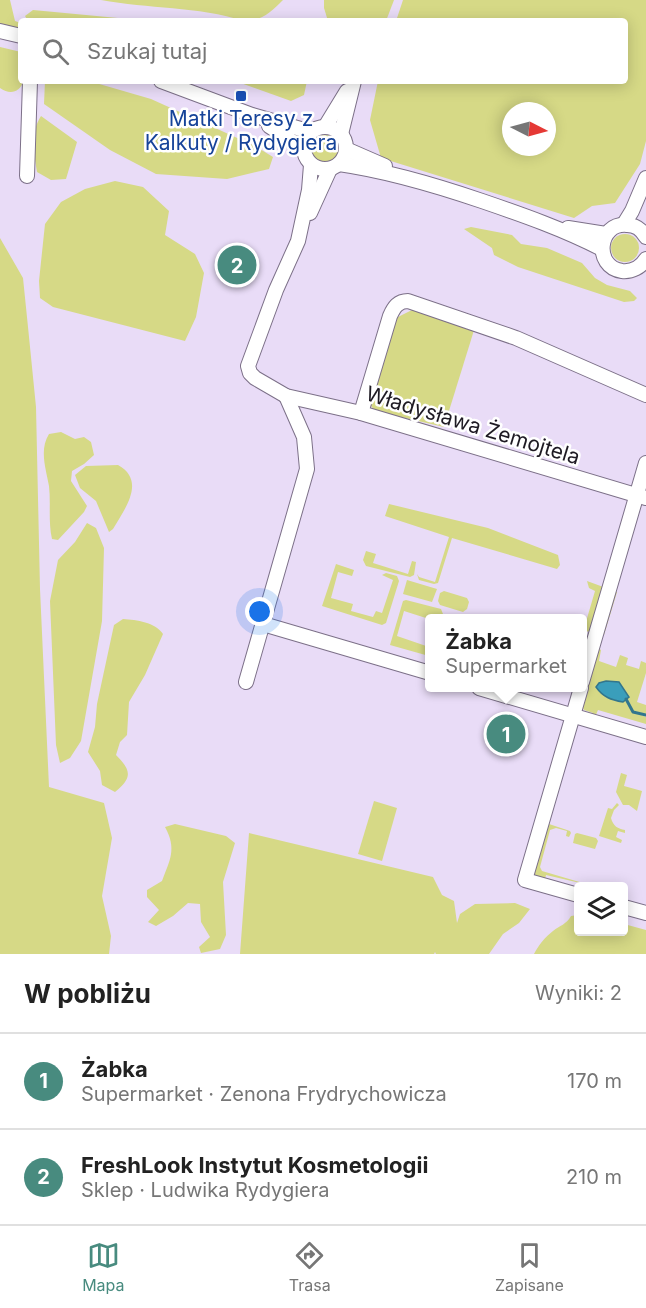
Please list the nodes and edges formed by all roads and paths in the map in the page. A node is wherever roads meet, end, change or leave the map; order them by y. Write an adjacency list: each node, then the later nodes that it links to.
1 (0, 31): 2 (street)
2 (18, 35)
3 (30, 84): 15 (street)
4 (169, 84): 7 (street)
5 (351, 84): 8 (street)
6 (352, 84): 10 (street)
7 (252, 115): 9 (street); 11 (street)
8 (325, 127): 9 (street); 10 (street)
9 (311, 132): 11 (street)
10 (341, 134): 12 (street)
11 (304, 149): 13 (street)
12 (346, 149): 14 (street); 16 (street)
13 (311, 165): 14 (street); 21 (street)
14 (334, 166): 16 (street); 21 (street)
15 (27, 176)
16 (409, 178): 20 (street)
17 (646, 178): 19 (street)
18 (646, 190): 22 (street)
19 (624, 224): 22 (street); 23 (street)
20 (552, 225): 23 (street); 24 (street)
21 (301, 231): 27 (street, Władysława Żemojtela)
22 (643, 233)
23 (606, 234): 24 (street)
24 (602, 249): 25 (street)
25 (643, 265)
26 (646, 395): 28 (street)
27 (286, 396): 28 (street, Władysława Żemojtela); 31 (street)
28 (361, 413): 30 (street, Władysława Żemojtela)
29 (646, 464): 30 (street)
30 (641, 497): 32 (street)
31 (263, 624): 33 (street); 34 (street)
32 (587, 666)
33 (425, 672)
34 (246, 682)
35 (496, 692): 37 (street)
36 (580, 692): 37 (street)
37 (573, 715): 38 (street); 39 (street)
38 (646, 737)
39 (574, 894)
40 (628, 908): 41 (street)
41 (646, 913)

